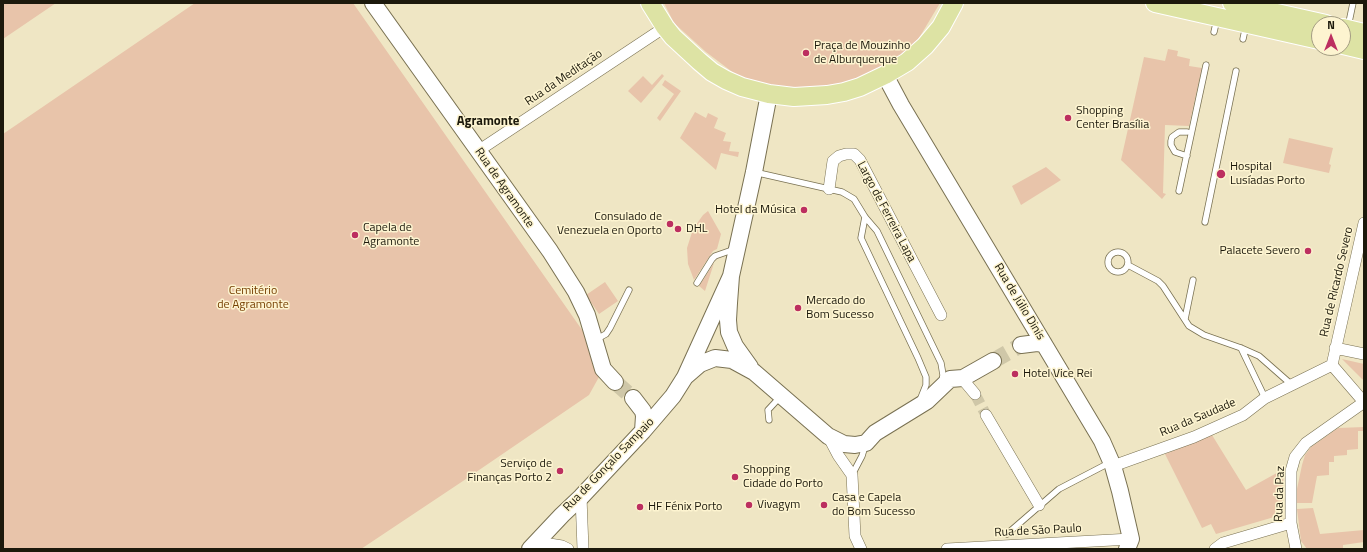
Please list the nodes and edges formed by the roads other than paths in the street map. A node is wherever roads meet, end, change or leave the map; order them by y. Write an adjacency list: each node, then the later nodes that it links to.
1 (373, 3): 18 (main road, Rua de Agramonte)
2 (650, 3): 9 (main road)
3 (954, 3): 15 (main road)
4 (1155, 3): 11 (main road)
5 (1232, 3): 8 (main road)
6 (1353, 3): 7 (lane)
7 (1351, 18)
8 (1311, 21)
9 (665, 27): 16 (main road); 18 (street, Rua da Meditação)
10 (1351, 36): 12 (main road)
11 (1311, 39)
12 (1364, 50)
13 (1206, 65): 19 (lane)
14 (1236, 71): 24 (lane)
15 (886, 75): 16 (main road); 35 (main road, Rua de Júlio Dinis)
16 (769, 94): 20 (main road)
17 (1186, 132): 19 (lane)
18 (478, 151): 34 (main road, Rua de Agramonte)
19 (1186, 156): 22 (lane)
20 (754, 172): 21 (lane, Largo de Ferreira Lapa); 26 (main road)
21 (829, 189): 23 (lane, Largo de Ferreira Lapa); 32 (street, Largo de Ferreira Lapa)
22 (1179, 191)
23 (865, 217): 47 (lane, Largo de Ferreira Lapa); 53 (lane, Largo de Ferreira Lapa)
24 (1205, 222)
25 (1364, 223): 38 (street, Rua de Ricardo Severo)
26 (737, 248): 28 (main road); 30 (lane)
27 (1128, 265): 33 (lane)
28 (731, 276): 42 (main road); 43 (main road)
29 (1193, 280): 33 (lane)
30 (697, 283)
31 (629, 290): 34 (lane)
32 (941, 315)
33 (1185, 319): 37 (lane)
34 (595, 340): 44 (main road, Rua de Agramonte)
35 (1044, 344): 36 (main road); 59 (main road, Rua de Júlio Dinis)
36 (1021, 345)
37 (1241, 348): 46 (lane); 51 (lane)
38 (1335, 348): 39 (street); 41 (street, Rua de Ricardo Severo)
39 (1364, 354)
40 (993, 361): 47 (main road)
41 (1332, 365): 46 (street, Rua da Saudade); 52 (street)
42 (754, 372): 43 (main road); 49 (main road)
43 (685, 377): 56 (main road, Rua de Gonçalo Sampaio)
44 (615, 382)
45 (965, 382): 48 (street)
46 (1292, 385): 51 (street, Rua da Saudade)
47 (941, 388): 53 (main road)
48 (975, 394)
49 (781, 395): 55 (lane); 57 (main road)
50 (633, 398): 56 (main road)
51 (1265, 398): 59 (street, Rua da Saudade)
52 (1364, 401): 63 (street, Rua da Paz)
53 (915, 409): 58 (main road)
54 (986, 415): 62 (street)
55 (769, 420)
56 (643, 430): 61 (main road, Rua de Gonçalo Sampaio)
57 (828, 436): 58 (main road); 60 (street)
58 (866, 443): 60 (lane)
59 (1112, 464): 62 (lane, Rua da Saudade); 66 (main road, Rua de Júlio Dinis)
60 (852, 475): 69 (street)
61 (581, 497): 65 (main road, Rua de Gonçalo Sampaio); 68 (street)
62 (1039, 505): 64 (lane, Rua da Saudade)
63 (1291, 524): 71 (street); 72 (street, Rua da Paz)
64 (1007, 534)
65 (533, 546): 67 (street)
66 (1133, 546): 70 (street, Rua de São Paulo)
67 (568, 549)
68 (583, 549)
69 (860, 549)
70 (947, 549)
71 (1215, 549)
72 (1296, 549)

